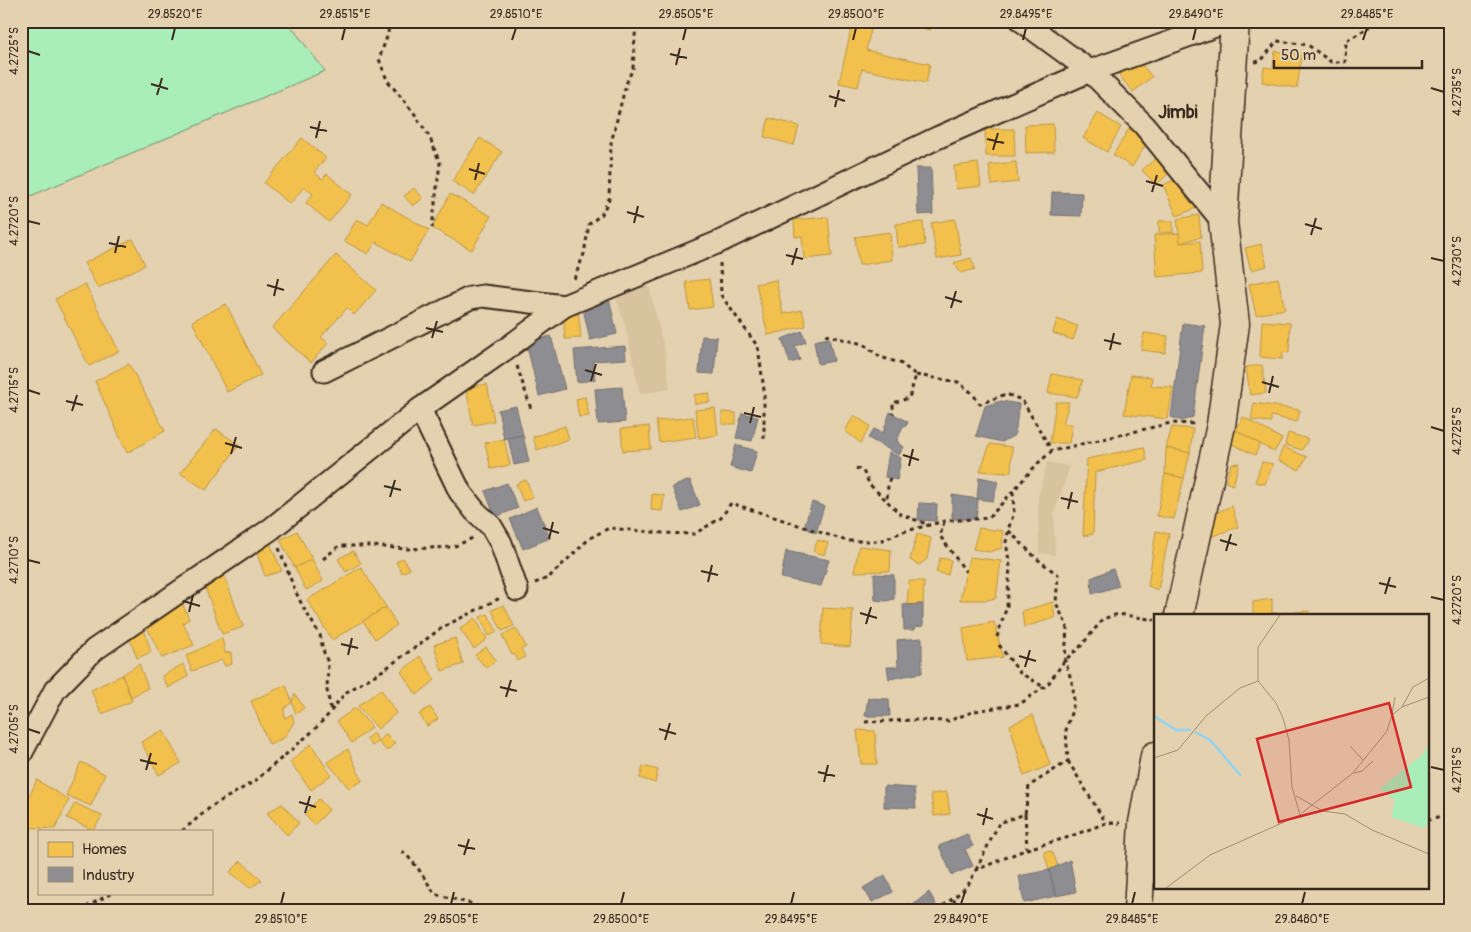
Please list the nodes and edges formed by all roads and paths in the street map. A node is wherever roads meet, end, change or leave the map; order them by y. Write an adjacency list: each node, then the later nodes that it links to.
1 (389, 21): 10 (path)
2 (636, 21): 12 (path)
3 (1022, 21): 7 (street)
4 (1229, 21): 7 (street)
5 (1235, 21): 8 (main road)
6 (1371, 21): 8 (path)
7 (1090, 72): 9 (street); 11 (street)
8 (1232, 79): 9 (main road)
9 (1223, 222): 20 (main road)
10 (432, 228)
11 (719, 242): 12 (street); 21 (path)
12 (564, 306): 14 (street); 15 (street)
13 (825, 334): 16 (path)
14 (510, 346): 17 (street); 18 (path)
15 (324, 372)
16 (916, 375): 19 (path); 22 (path)
17 (420, 409): 29 (street); 31 (street)
18 (531, 409)
19 (893, 414)
20 (1221, 425): 22 (path); 35 (main road)
21 (764, 442)
22 (1052, 451): 25 (path)
23 (856, 468): 26 (path)
24 (890, 478): 26 (path)
25 (1013, 490): 27 (path); 30 (path)
26 (887, 501): 28 (path)
27 (945, 522): 28 (path); 33 (path)
28 (930, 526): 34 (path)
29 (271, 530): 41 (path); 43 (street)
30 (1008, 530): 37 (path); 39 (path)
31 (501, 543): 32 (path); 34 (street)
32 (323, 559)
33 (966, 572)
34 (517, 590): 41 (path)
35 (1179, 614)
36 (1154, 620): 39 (path)
37 (997, 637)
38 (999, 644): 40 (path)
39 (1065, 660): 40 (path); 44 (path)
40 (1044, 687): 42 (path)
41 (331, 711): 51 (path)
42 (865, 722)
43 (21, 754)
44 (1068, 761): 47 (path); 50 (path)
45 (1154, 762): 49 (main road)
46 (1450, 812): 48 (path)
47 (1024, 814): 52 (path); 54 (path)
48 (1428, 820)
49 (1143, 822): 50 (path); 61 (main road)
50 (1106, 823): 52 (path)
51 (183, 830)
52 (1027, 849): 54 (path)
53 (402, 852): 58 (path)
54 (976, 870): 56 (path)
55 (110, 894): 57 (path)
56 (956, 895): 59 (path); 60 (path)
57 (79, 911)
58 (487, 911)
59 (937, 911)
60 (952, 911)
61 (1138, 911)

